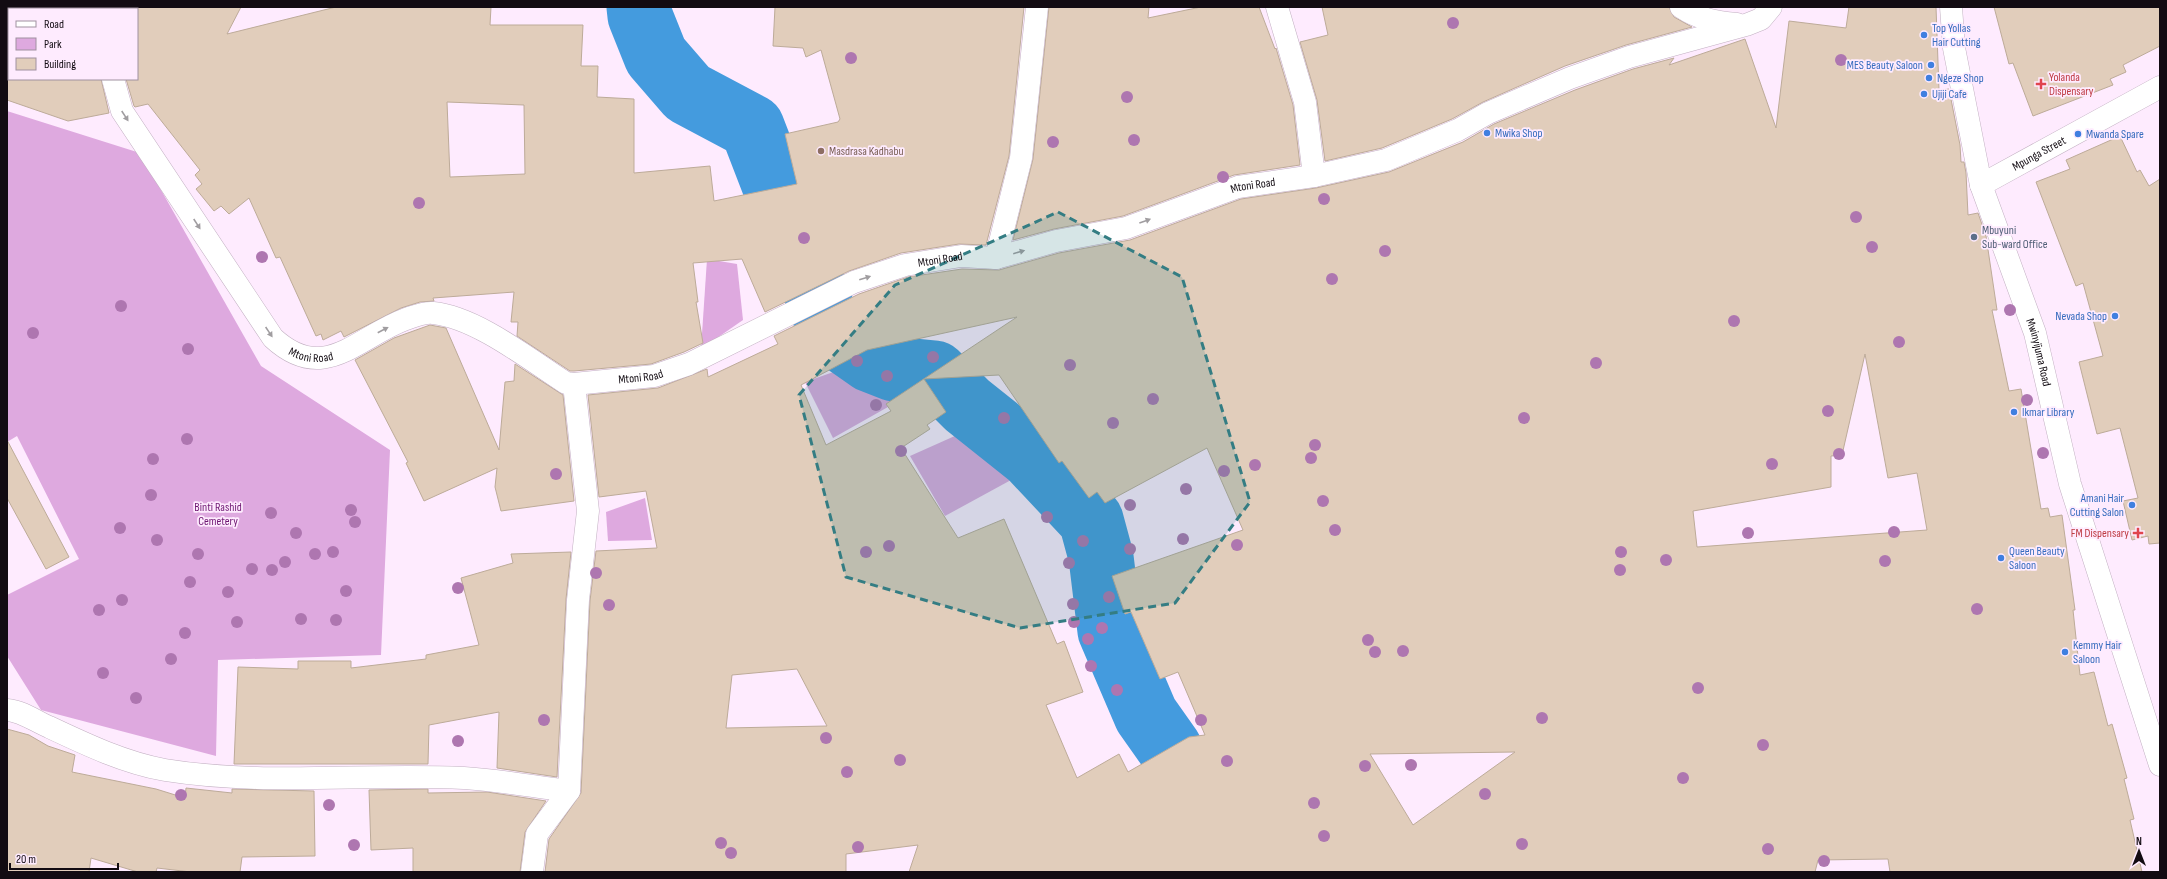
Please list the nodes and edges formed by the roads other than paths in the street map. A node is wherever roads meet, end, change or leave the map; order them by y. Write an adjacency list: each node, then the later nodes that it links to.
1 (1037, 7): 11 (street)
2 (1277, 7): 9 (street)
3 (1681, 7): 6 (street)
4 (1771, 7): 6 (street, Mtoni Road)
5 (1951, 7): 10 (street, Mwinyijuma Road)
6 (1746, 25): 9 (street, Mtoni Road)
7 (113, 80): 12 (street, Mtoni Road, one-way to 12)
8 (2160, 87): 10 (street, Mpunga Street)
9 (1314, 176): 11 (street, Mtoni Road, one-way to 9)
10 (1981, 185): 14 (street, Mwinyijuma Road)
11 (996, 258): 12 (street, Mtoni Road, one-way to 11)
12 (574, 384): 15 (street)
13 (7, 710): 15 (street)
14 (2160, 765)
15 (569, 791): 16 (street)
16 (532, 872)

